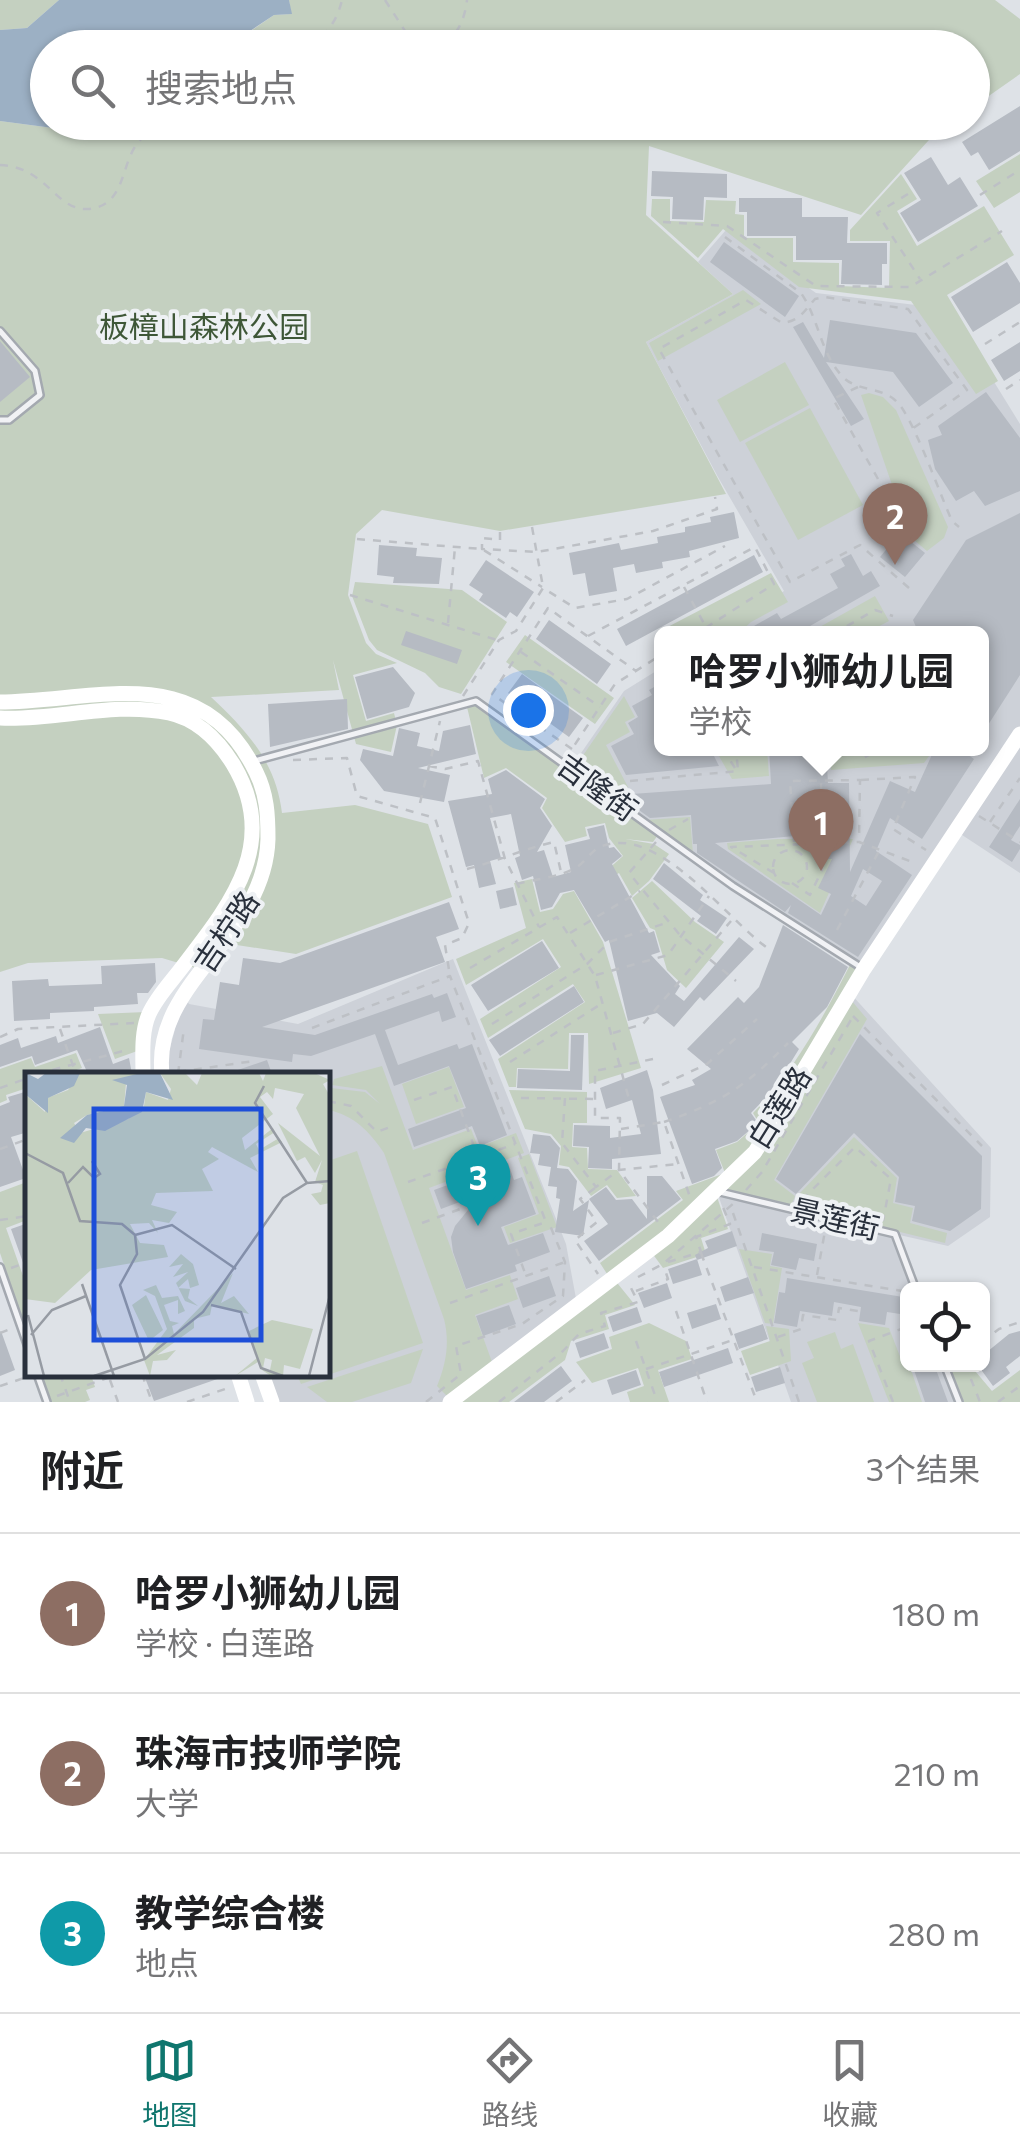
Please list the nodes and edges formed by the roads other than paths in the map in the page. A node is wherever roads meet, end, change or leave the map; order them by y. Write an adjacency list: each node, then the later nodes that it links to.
1 (0, 330): 2 (lane)
2 (0, 420)
3 (0, 702): 6 (main road, 吉柠路)
4 (0, 718): 8 (main road, 吉柠路)
5 (1020, 734): 7 (main road, 白莲路)
6 (251, 762): 7 (lane, 吉隆街); 9 (main road, 吉柠路)
7 (864, 969): 10 (main road, 白莲路)
8 (144, 1072)
9 (171, 1072)
10 (717, 1192): 12 (lane, 景莲街); 21 (main road, 白莲路)
11 (1, 1269): 13 (lane)
12 (913, 1282)
13 (25, 1337)
14 (947, 1372): 22 (lane)
15 (37, 1377): 18 (lane)
16 (263, 1377): 20 (main road)
17 (235, 1380): 19 (main road)
18 (46, 1401)
19 (247, 1402)
20 (272, 1402)
21 (450, 1402)
22 (959, 1402)

